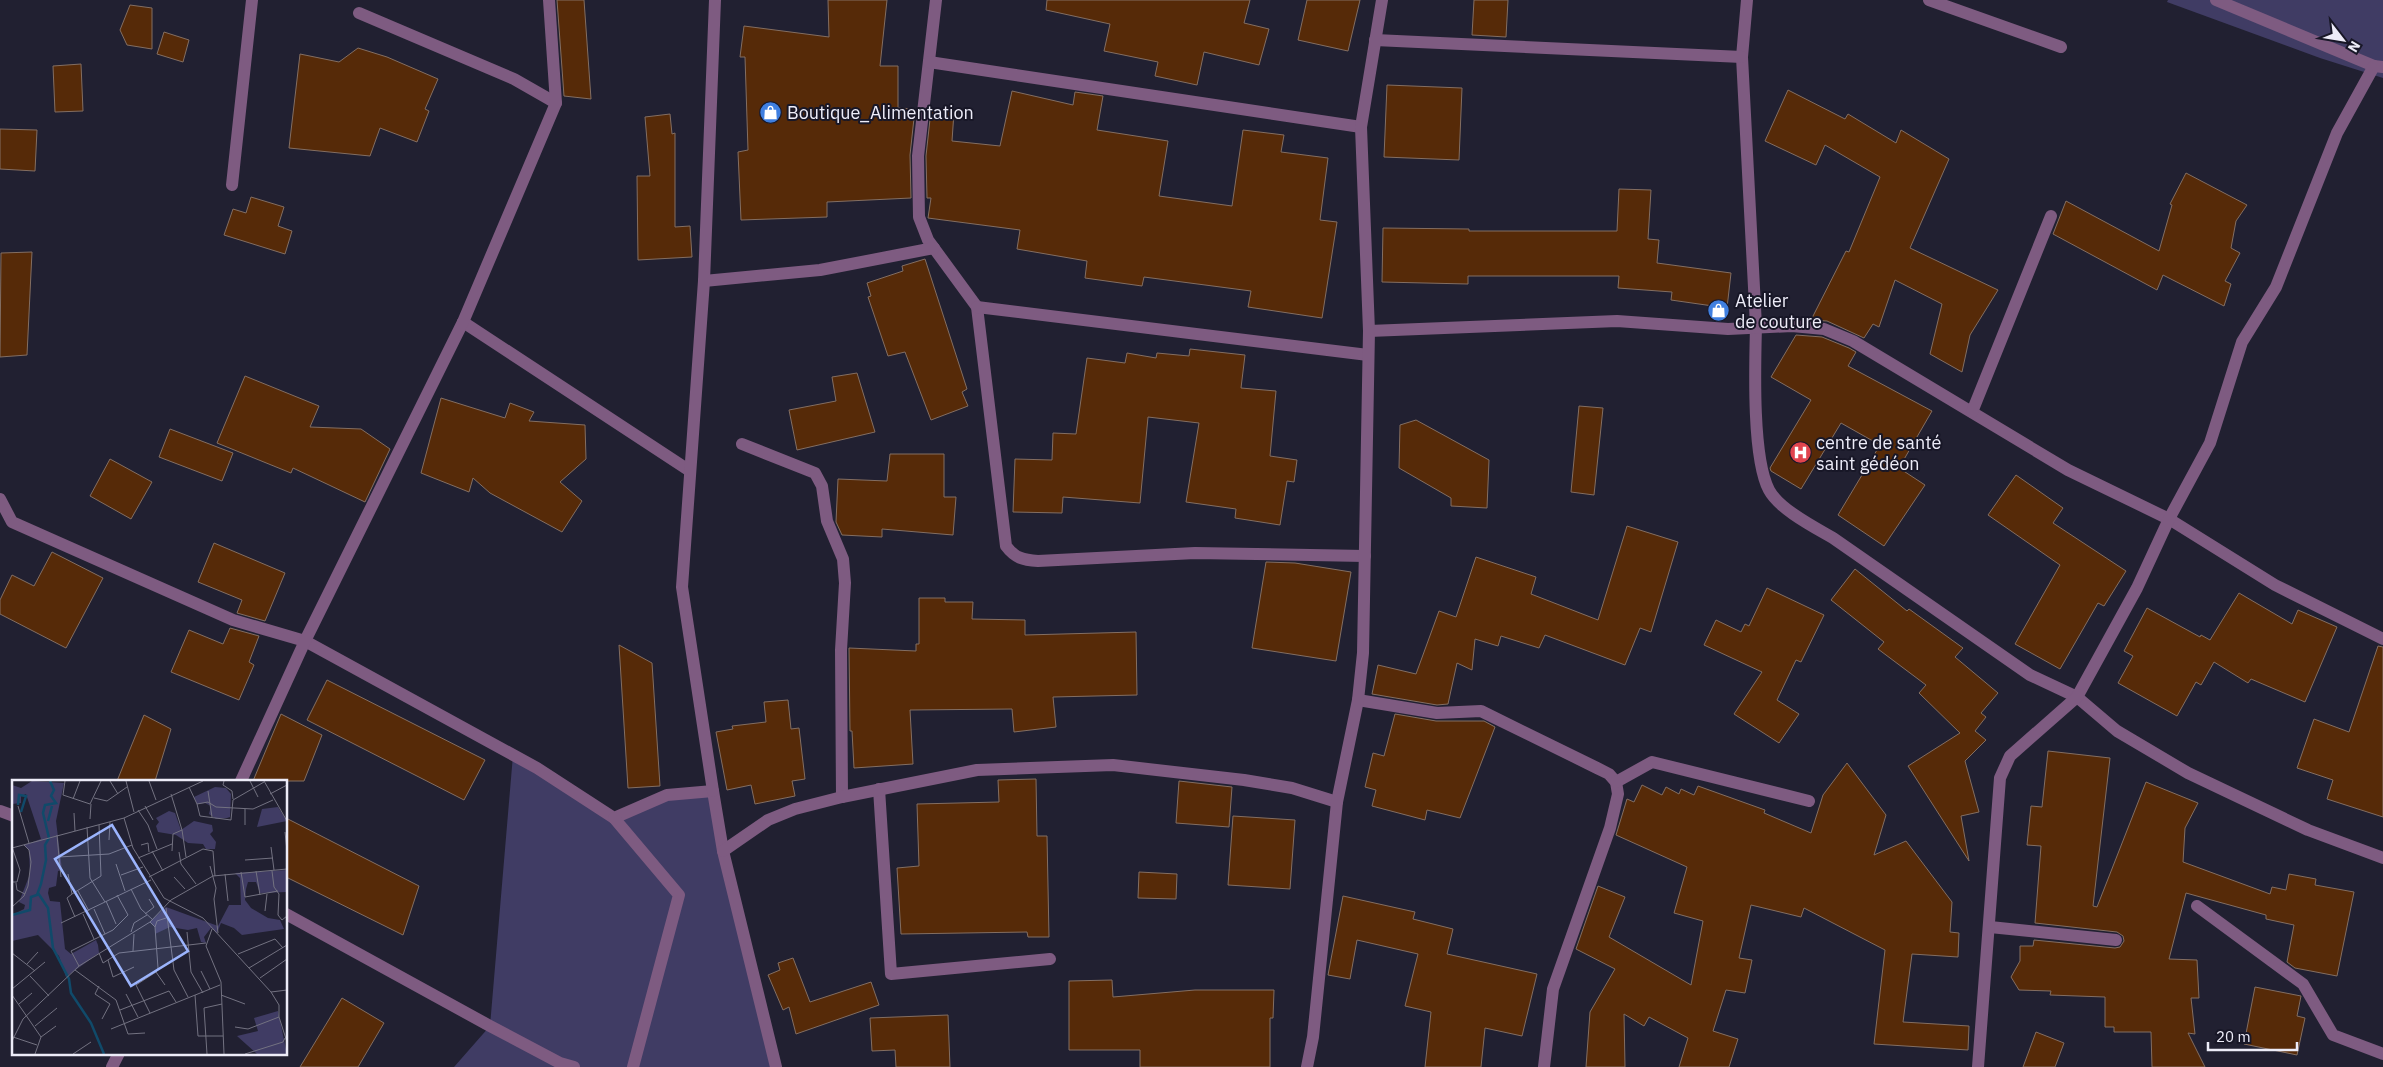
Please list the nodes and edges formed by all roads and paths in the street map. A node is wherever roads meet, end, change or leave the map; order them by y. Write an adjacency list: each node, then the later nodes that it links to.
1 (252, 0): 17 (street)
2 (549, 0): 15 (street)
3 (714, 0): 20 (street)
4 (936, 0): 13 (street)
5 (1382, 0): 10 (street)
6 (1747, 0): 12 (street)
7 (1929, 0): 11 (street)
8 (2216, 0): 14 (street)
9 (359, 13): 15 (street)
10 (1375, 40): 12 (street); 16 (street)
11 (2062, 46)
12 (1742, 57): 23 (street)
13 (929, 62): 16 (street); 19 (street)
14 (2378, 67): 30 (street)
15 (556, 103): 22 (street)
16 (1362, 127): 24 (street)
17 (232, 185)
18 (2051, 216): 26 (street)
19 (934, 248): 20 (street); 21 (street)
20 (704, 281): 28 (street)
21 (977, 307): 25 (street); 31 (street)
22 (463, 322): 28 (street); 33 (street)
23 (1756, 326): 24 (street); 26 (street); 34 (street)
24 (1369, 331): 25 (street)
25 (1368, 355): 31 (street)
26 (1972, 412): 30 (street)
27 (742, 444): 40 (street)
28 (690, 471): 39 (street)
29 (0, 499): 33 (street)
30 (2169, 519): 32 (street); 34 (street)
31 (1364, 556): 35 (street)
32 (2383, 639)
33 (305, 641): 36 (street); 45 (street)
34 (2077, 697): 47 (street); 50 (street)
35 (1358, 700): 37 (street); 42 (street)
36 (240, 780)
37 (1616, 782): 41 (street); 60 (street)
38 (879, 789): 40 (street); 42 (street); 52 (street)
39 (713, 791): 45 (street); 46 (street)
40 (842, 797): 46 (street)
41 (1809, 801)
42 (1337, 802): 59 (street)
43 (0, 811): 44 (street)
44 (12, 815)
45 (614, 818): 57 (street)
46 (723, 851): 58 (street)
47 (2383, 858)
48 (2197, 906): 54 (street)
49 (288, 915): 56 (street)
50 (1990, 927): 51 (street); 61 (street)
51 (2116, 940)
52 (1050, 959)
53 (118, 1054): 55 (street)
54 (2383, 1054)
55 (112, 1067)
56 (574, 1067)
57 (633, 1067)
58 (776, 1067)
59 (1307, 1067)
60 (1544, 1067)
61 (1978, 1067)

